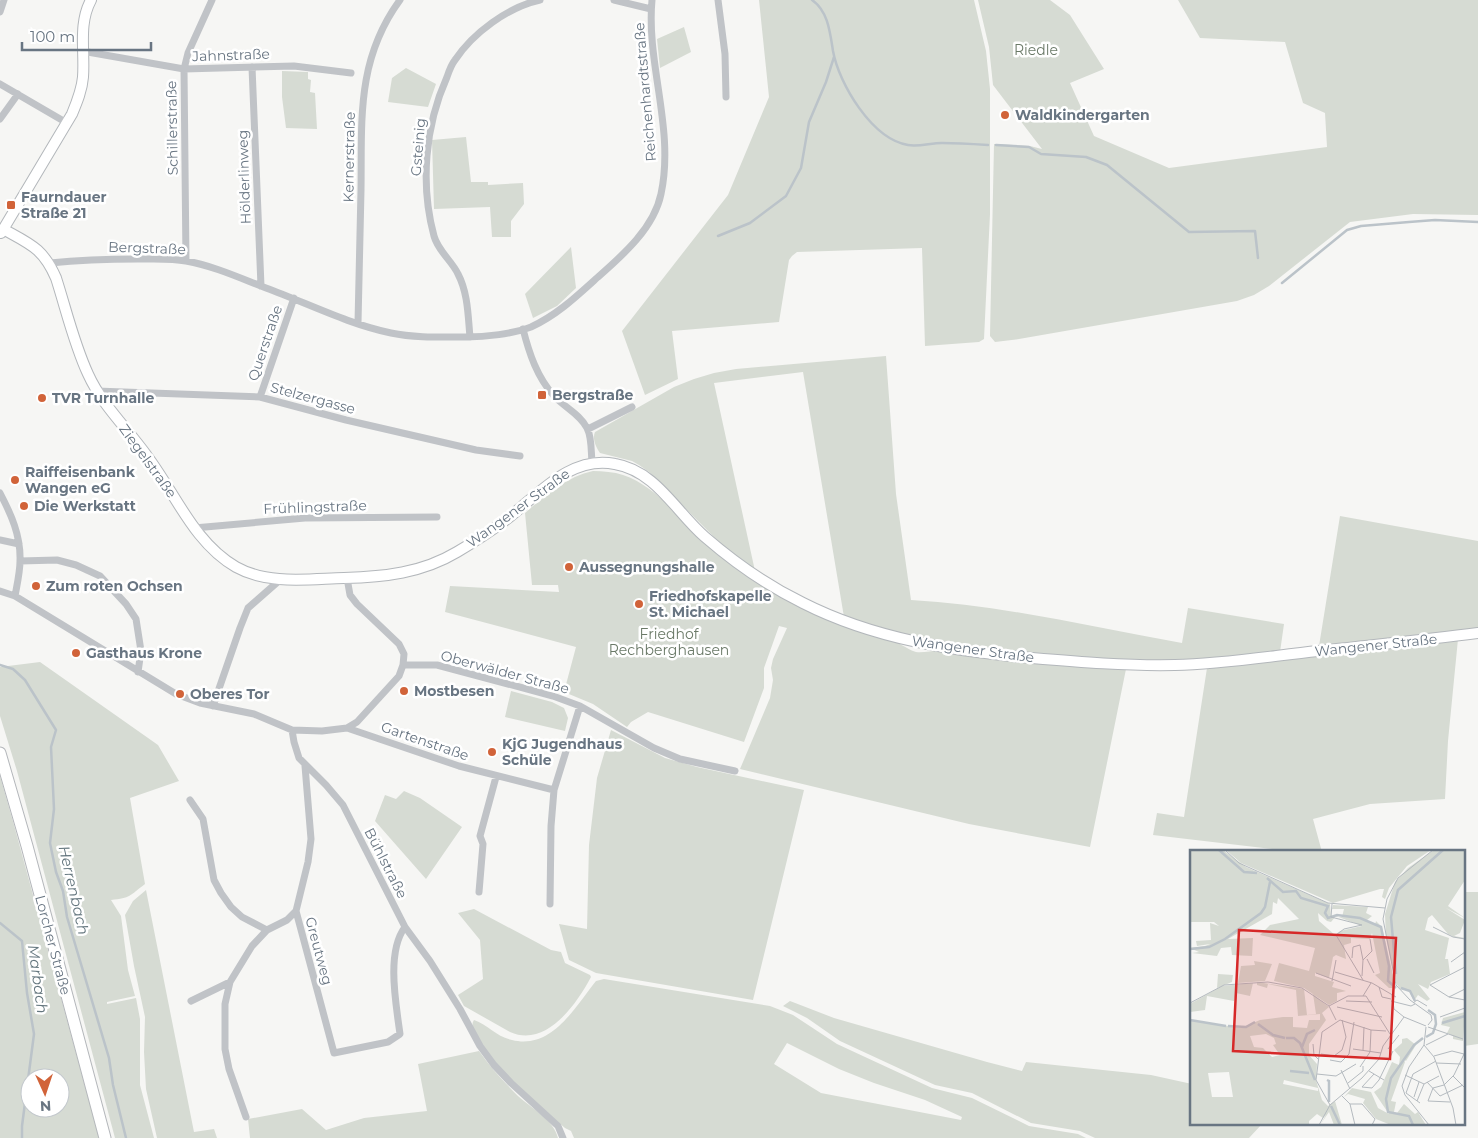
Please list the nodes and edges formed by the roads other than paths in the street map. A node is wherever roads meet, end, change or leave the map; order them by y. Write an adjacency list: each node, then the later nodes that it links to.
1 (4, 0): 10 (street)
2 (91, 0): 11 (street)
3 (212, 0): 13 (street, Schillerstraße)
4 (400, 0): 25 (street, Kernerstraße)
5 (540, 0): 27 (street, Gsteinig)
6 (614, 0): 9 (street)
7 (652, 0): 9 (street, Reichenhardtstraße)
8 (718, 0): 17 (street)
9 (651, 9): 26 (street, Reichenhardtstraße)
10 (0, 12)
11 (82, 51): 13 (street, Jahnstraße); 19 (street)
12 (252, 67): 13 (street, Jahnstraße); 14 (street, Jahnstraße); 23 (street, Hölderlinweg)
13 (184, 69): 21 (street, Schillerstraße)
14 (351, 73)
15 (0, 84): 16 (street)
16 (18, 94): 18 (street); 19 (street)
17 (726, 97)
18 (0, 120)
19 (67, 123): 20 (street)
20 (2, 232): 22 (street, Ziegelstraße)
21 (186, 261): 22 (street, Bergstraße); 23 (street, Bergstraße)
22 (50, 263): 28 (street, Ziegelstraße)
23 (261, 286): 24 (street, Bergstraße)
24 (294, 298): 25 (street, Bergstraße); 29 (street, Querstraße)
25 (358, 324): 27 (street, Bergstraße)
26 (523, 329): 27 (street, Bergstraße); 31 (street)
27 (470, 337)
28 (96, 391): 29 (street, Stelzergasse); 36 (street, Ziegelstraße)
29 (260, 397): 32 (street, Stelzergasse)
30 (632, 407): 31 (street)
31 (588, 429): 33 (street)
32 (520, 456)
33 (592, 463): 40 (street, Wangener Straße); 44 (street, Wangener Straße)
34 (0, 493): 38 (street)
35 (437, 517): 36 (street, Frühlingstraße)
36 (194, 528): 41 (street, Ziegelstraße)
37 (0, 540): 38 (street)
38 (19, 544): 39 (street)
39 (20, 561): 43 (street); 46 (street)
40 (347, 578): 41 (street, Ziegelstraße); 45 (street)
41 (281, 579): 47 (street)
42 (0, 591): 43 (street)
43 (15, 596): 46 (street)
44 (1478, 633)
45 (403, 665): 48 (street, Oberwälder Straße); 49 (street)
46 (138, 672): 47 (street)
47 (213, 706): 50 (street)
48 (580, 706): 53 (street, Oberwälder Straße); 55 (street)
49 (347, 728): 50 (street); 54 (street, Gartenstraße)
50 (292, 730): 52 (street, Bühlstraße)
51 (0, 753): 65 (main road, Lorcher Straße)
52 (305, 766): 59 (street, Greutweg); 60 (street, Bühlstraße)
53 (735, 771)
54 (496, 777): 55 (street, Gartenstraße); 57 (street)
55 (554, 790): 58 (street)
56 (190, 800): 61 (street)
57 (479, 892)
58 (550, 904)
59 (296, 911): 60 (street, Greutweg); 61 (street)
60 (405, 927): 66 (street, Bühlstraße)
61 (267, 930): 62 (street)
62 (230, 982): 63 (street); 64 (street)
63 (191, 1001)
64 (246, 1117)
65 (105, 1138)
66 (563, 1138)

